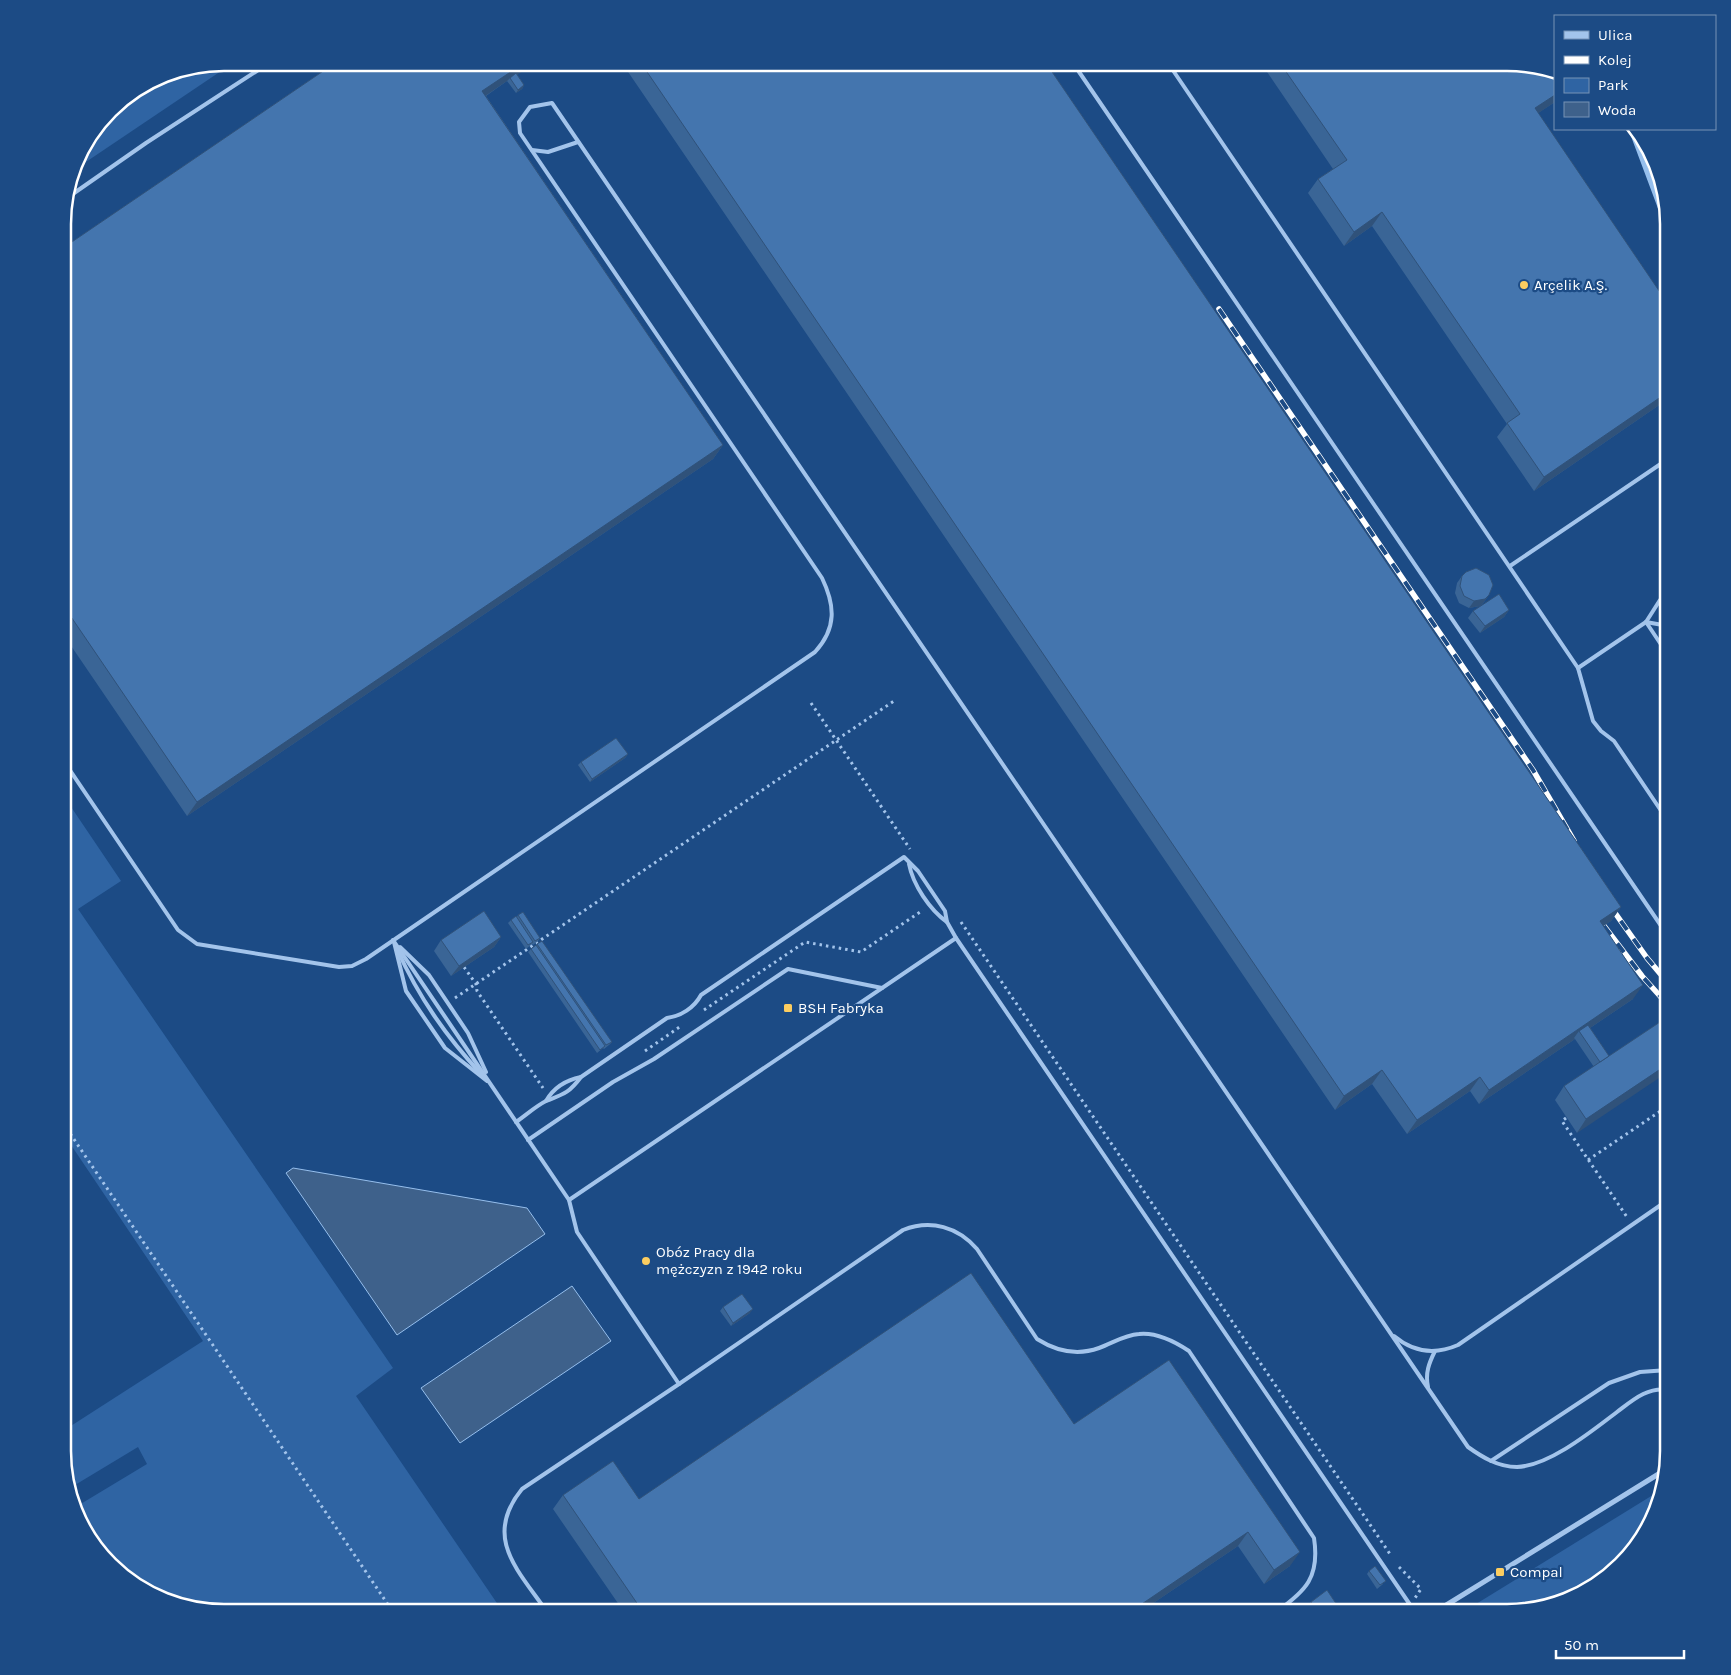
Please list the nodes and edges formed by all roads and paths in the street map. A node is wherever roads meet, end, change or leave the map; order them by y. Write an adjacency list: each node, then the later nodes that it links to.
1 (255, 71): 6 (lane)
2 (1079, 72): 23 (lane)
3 (1174, 72): 8 (lane)
4 (578, 142): 5 (lane); 5 (lane); 42 (lane)
5 (532, 150): 25 (lane)
6 (75, 193)
7 (1660, 464): 8 (lane)
8 (1510, 566): 13 (lane)
9 (1660, 600): 10 (lane)
10 (1646, 622): 11 (lane); 12 (lane); 13 (lane)
11 (1660, 625)
12 (1660, 643)
13 (1578, 668): 18 (lane)
14 (894, 701): 16 (path)
15 (811, 703): 16 (path)
16 (836, 740): 19 (path); 27 (path)
17 (72, 773): 25 (lane)
18 (1660, 810)
19 (912, 851)
20 (909, 864): 22 (lane); 22 (lane); 30 (lane)
21 (960, 921): 54 (path)
22 (947, 922): 24 (lane)
23 (1660, 924)
24 (956, 938): 28 (lane); 53 (lane)
25 (393, 940): 29 (lane); 31 (lane); 31 (lane); 31 (lane)
26 (528, 940): 27 (path)
27 (533, 946): 29 (path)
28 (882, 988): 37 (lane); 39 (lane)
29 (448, 1003): 31 (lane)
30 (582, 1077): 32 (lane); 32 (lane)
31 (491, 1084): 35 (lane)
32 (546, 1101): 35 (lane)
33 (1660, 1111): 38 (path)
34 (1566, 1118): 38 (path)
35 (516, 1122): 37 (lane)
36 (71, 1135): 50 (path)
37 (528, 1140): 39 (lane)
38 (1588, 1160): 41 (path)
39 (569, 1200): 45 (lane)
40 (1660, 1205): 41 (lane)
41 (1633, 1224): 43 (lane)
42 (1390, 1333): 43 (lane); 46 (lane)
43 (1436, 1351): 46 (lane)
44 (1660, 1371): 48 (lane)
45 (680, 1384): 51 (lane); 52 (lane)
46 (1428, 1390): 48 (lane)
47 (1660, 1390): 48 (lane)
48 (1492, 1461)
49 (1658, 1475): 55 (street)
50 (388, 1604)
51 (542, 1604)
52 (1287, 1604)
53 (1410, 1604)
54 (1412, 1604)
55 (1448, 1604)

